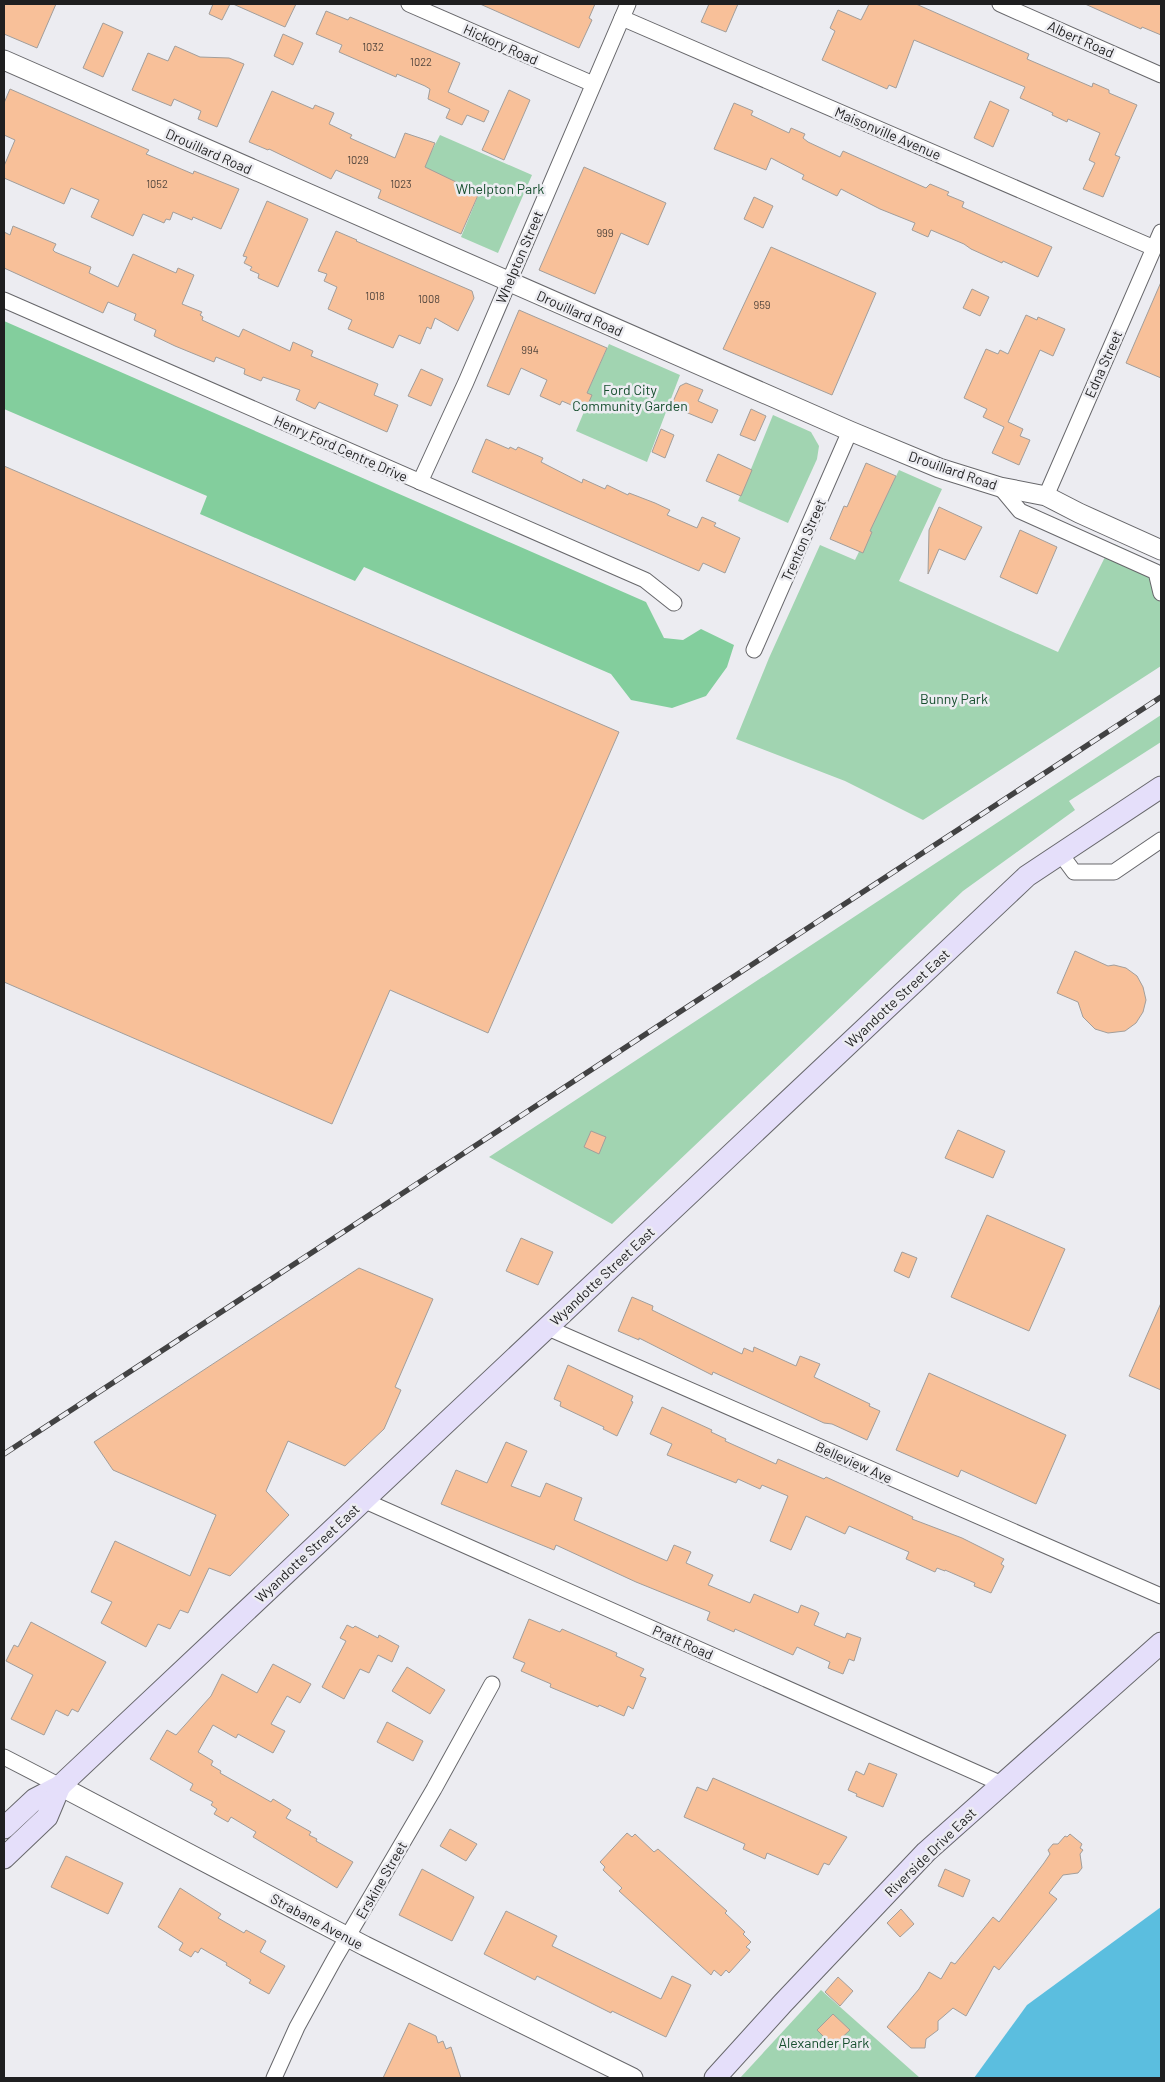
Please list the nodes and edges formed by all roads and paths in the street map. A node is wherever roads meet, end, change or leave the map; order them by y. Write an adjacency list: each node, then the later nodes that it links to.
1 (409, 4): 7 (street, Hickory Road)
2 (628, 4): 4 (street, Whelpton Street)
3 (1000, 4): 6 (street, Albert Road)
4 (622, 18): 7 (street, Whelpton Street); 9 (street, Maisonville Avenue)
5 (4, 60): 10 (street, Drouillard Road)
6 (1161, 75)
7 (592, 84): 10 (street, Whelpton Street)
8 (1161, 232): 9 (street, Edna Street)
9 (1154, 248): 15 (street, Edna Street)
10 (509, 282): 12 (street, Drouillard Road); 13 (street, Whelpton Street)
11 (4, 300): 13 (street, Henry Ford Centre Drive)
12 (850, 431): 14 (street, Drouillard Road); 19 (street, Trenton Street)
13 (420, 482): 18 (street, Henry Ford Centre Drive)
14 (1000, 487): 15 (street, Drouillard Road); 17 (street)
15 (1046, 496): 16 (street, Drouillard Road)
16 (1161, 550)
17 (1161, 593)
18 (674, 603)
19 (754, 650)
20 (1161, 787): 22 (main road, Wyandotte Street East)
21 (1161, 840): 22 (street)
22 (1060, 854): 23 (main road, Wyandotte Street East)
23 (548, 1328): 24 (main road, Wyandotte Street East); 25 (street, Belleview Ave)
24 (363, 1500): 29 (street, Pratt Road); 30 (main road, Wyandotte Street East)
25 (1161, 1596)
26 (1161, 1643): 29 (main road, Riverside Drive East)
27 (492, 1684): 33 (street, Erskine Street)
28 (4, 1757): 30 (street, Strabane Avenue)
29 (1002, 1784): 36 (main road, Riverside Drive East)
30 (60, 1786): 31 (main road, Wyandotte Street East); 32 (main road, Wyandotte Street East); 33 (street, Strabane Avenue)
31 (4, 1828)
32 (4, 1858)
33 (348, 1937): 34 (street, Erskine Street); 35 (street, Strabane Avenue)
34 (274, 2078)
35 (633, 2078)
36 (715, 2078)

